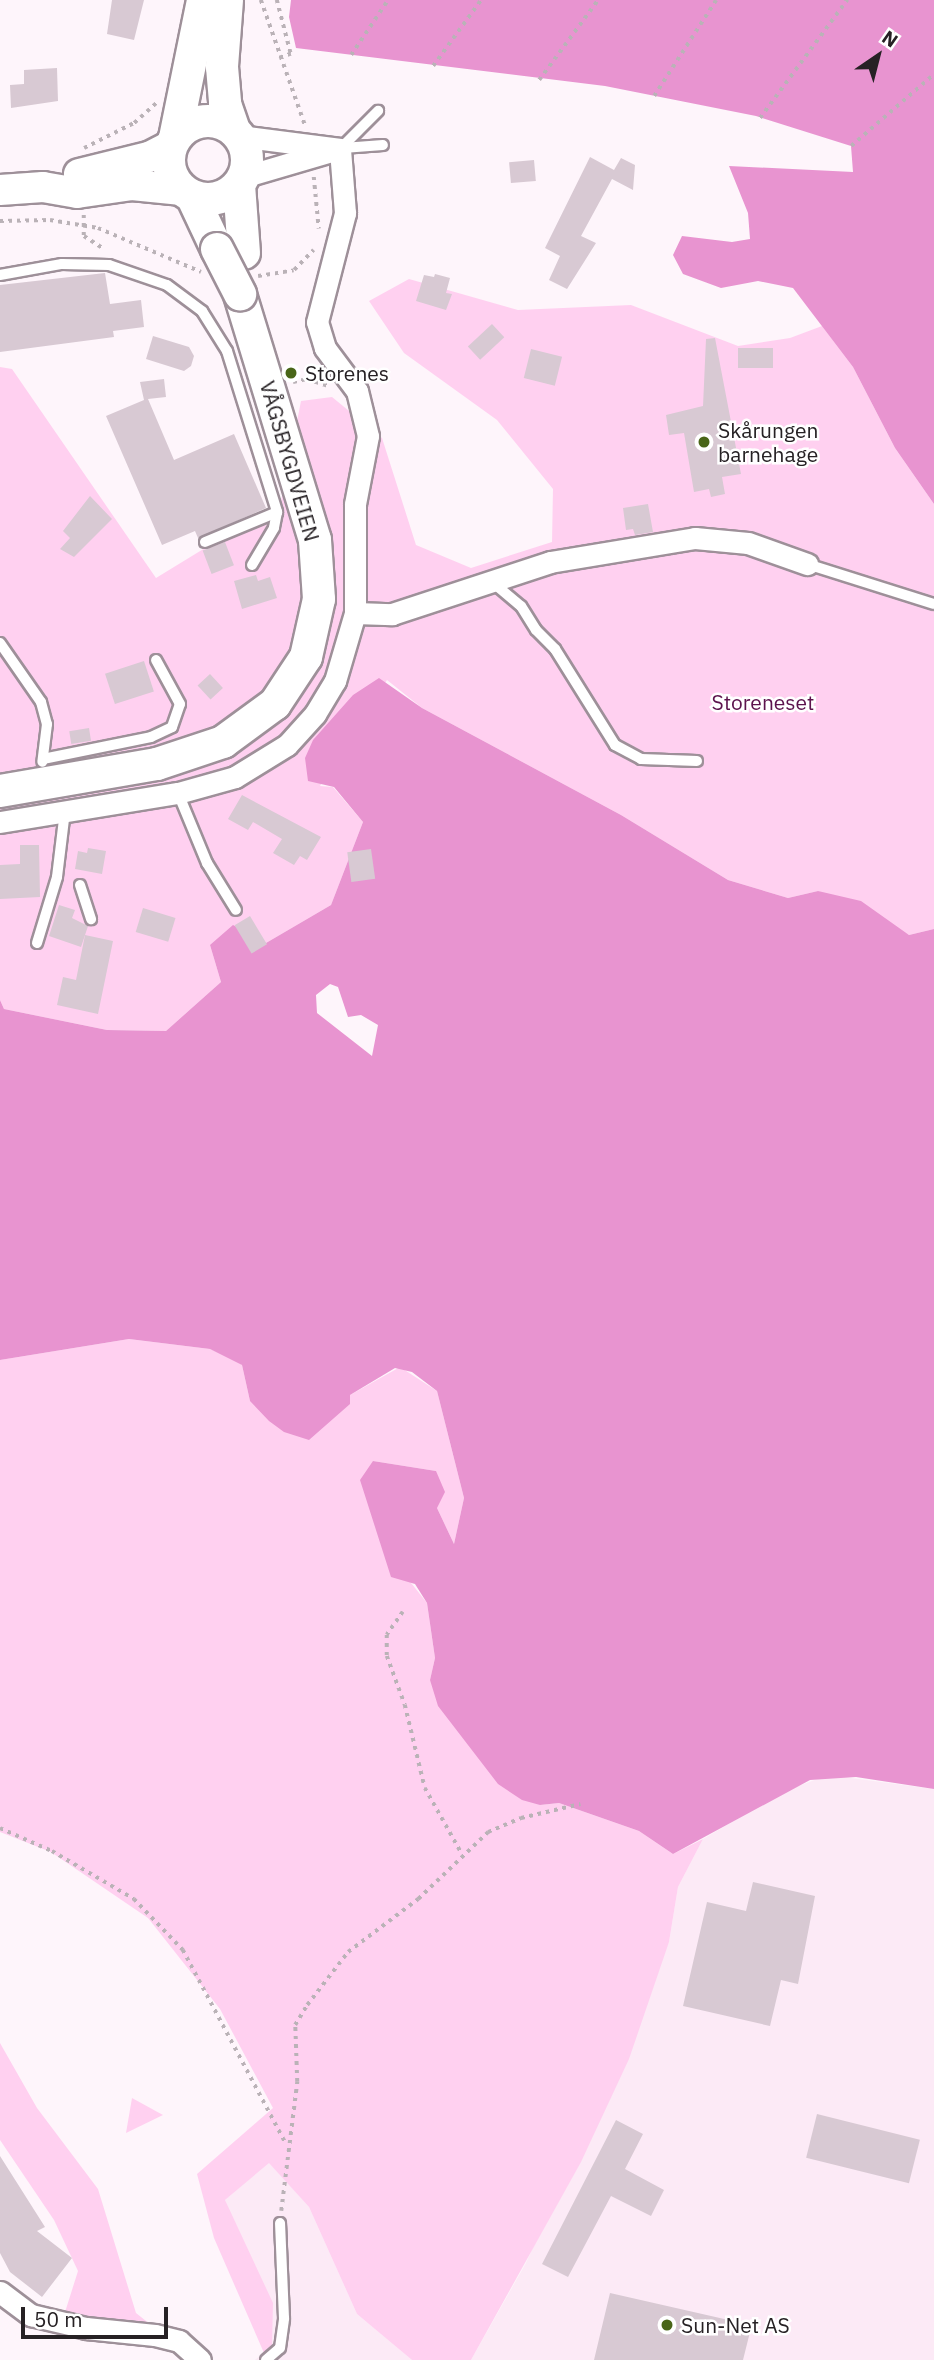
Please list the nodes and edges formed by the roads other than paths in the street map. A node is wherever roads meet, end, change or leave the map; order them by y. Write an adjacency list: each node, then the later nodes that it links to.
1 (203, 0): 5 (main road)
2 (227, 0): 4 (main road)
3 (378, 111): 7 (lane)
4 (237, 133): 5 (main road); 7 (street); 8 (main road)
5 (173, 142): 9 (street); 11 (main road)
6 (383, 145): 7 (lane)
7 (340, 149): 8 (street); 20 (street, VÅGSBYGDVEIEN)
8 (241, 181): 11 (main road); 12 (main road, VÅGSBYGDVEIEN)
9 (43, 187): 10 (street); 11 (street)
10 (0, 190)
11 (187, 193): 12 (main road, VÅGSBYGDVEIEN)
12 (230, 251): 24 (main road, VÅGSBYGDVEIEN, bridge)
13 (0, 275): 14 (lane, VÅGSBYGDVEIEN)
14 (277, 512): 15 (lane, VÅGSBYGDVEIEN); 17 (lane, VÅGSBYGDVEIEN)
15 (205, 542)
16 (807, 564): 18 (street); 19 (lane)
17 (252, 565)
18 (491, 581): 20 (street); 23 (lane)
19 (934, 604)
20 (355, 613): 26 (street, VÅGSBYGDVEIEN)
21 (0, 643): 24 (lane)
22 (156, 660): 24 (lane, VÅGSBYGDVEIEN)
23 (697, 761)
24 (41, 772): 25 (main road, VÅGSBYGDVEIEN)
25 (0, 791)
26 (178, 793): 27 (street, VÅGSBYGDVEIEN); 30 (lane)
27 (65, 811): 28 (street, VÅGSBYGDVEIEN); 32 (lane)
28 (0, 822)
29 (80, 885): 31 (lane)
30 (236, 910)
31 (90, 919)
32 (37, 943)
33 (280, 2223): 36 (lane)
34 (0, 2292): 35 (street)
35 (200, 2360)
36 (266, 2360)

